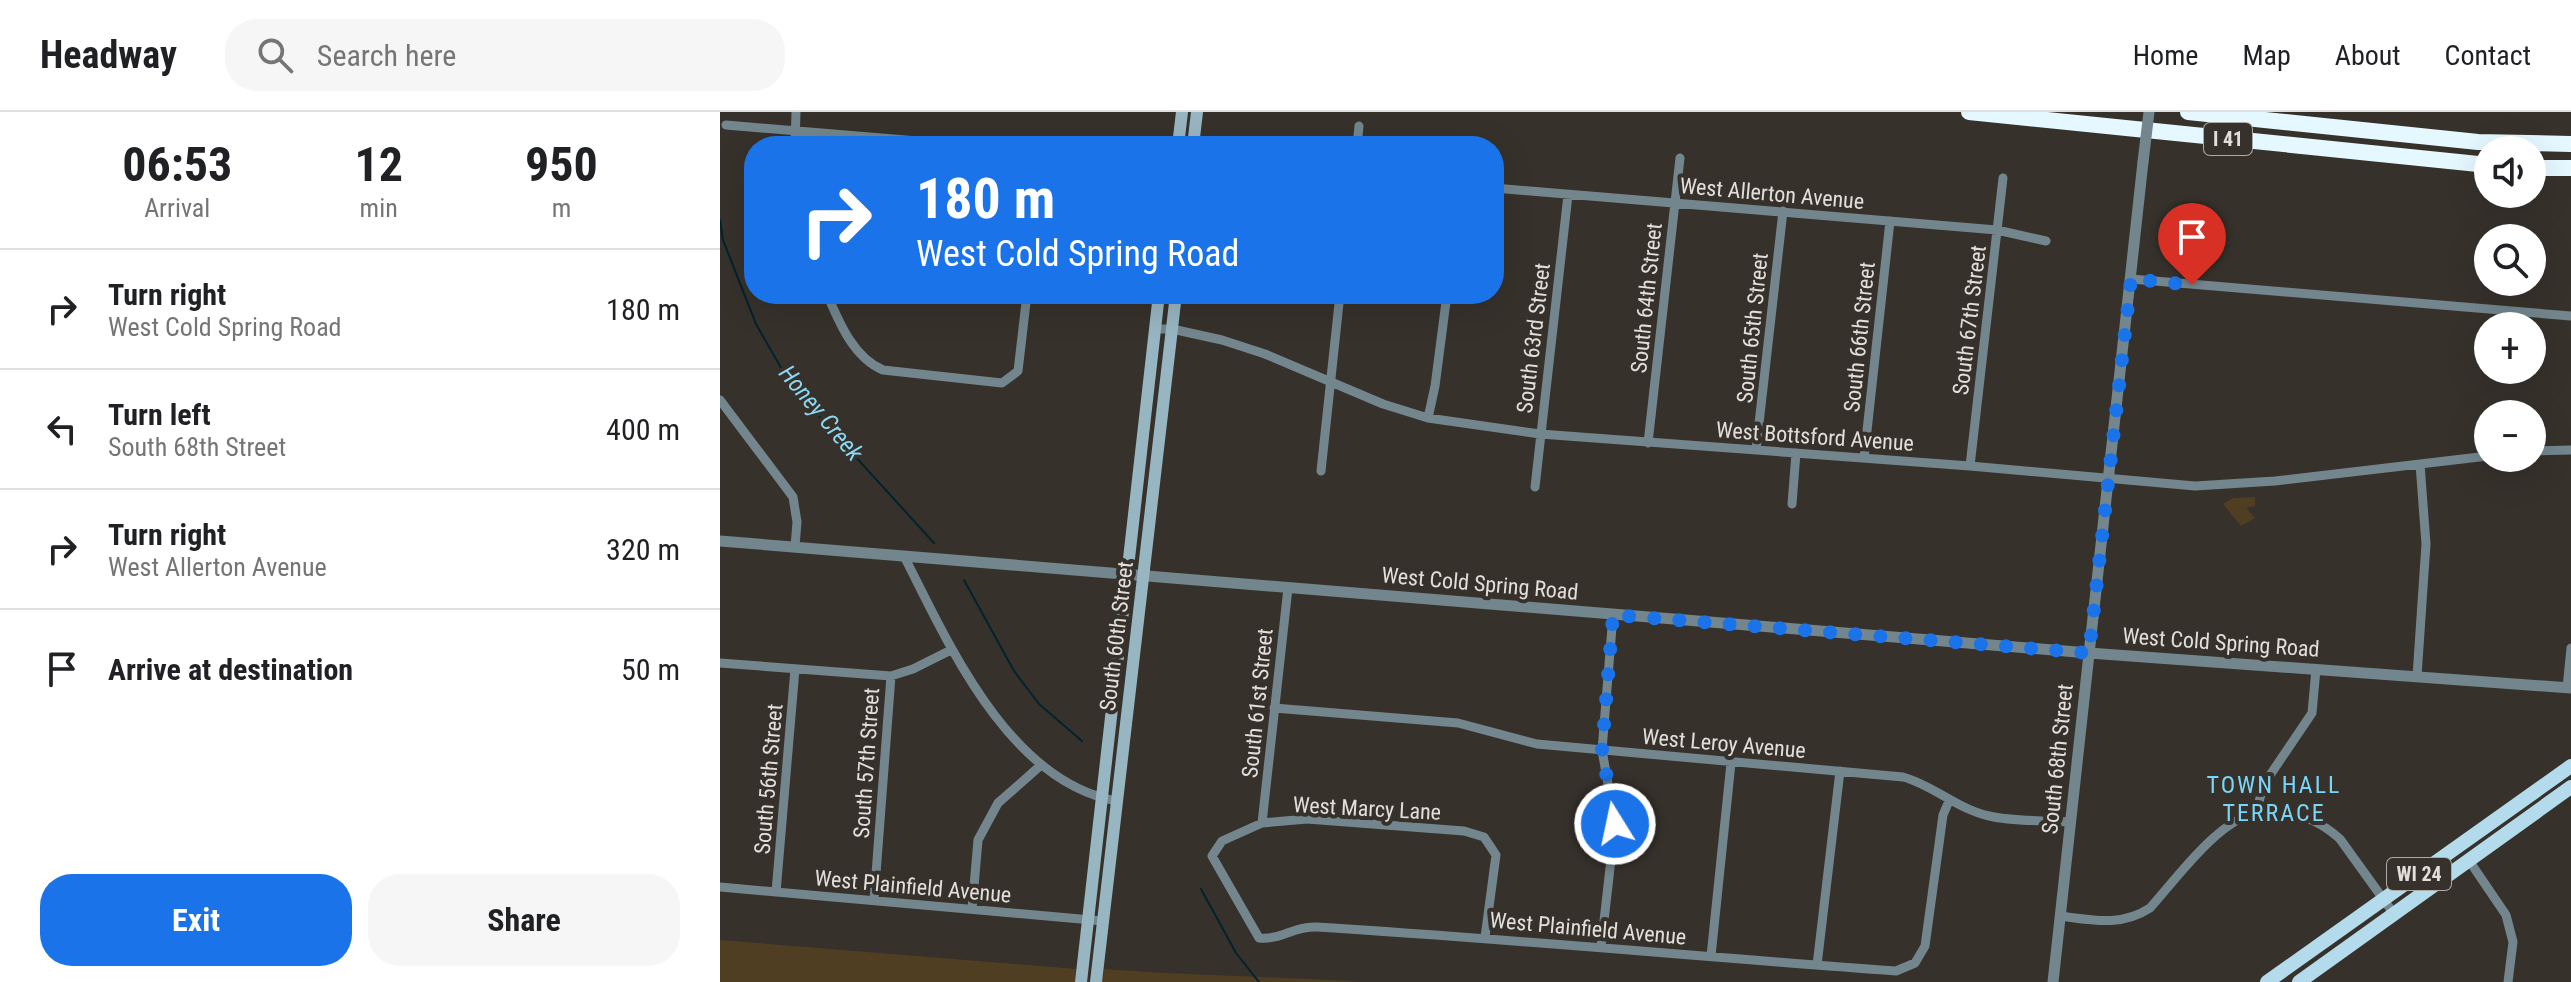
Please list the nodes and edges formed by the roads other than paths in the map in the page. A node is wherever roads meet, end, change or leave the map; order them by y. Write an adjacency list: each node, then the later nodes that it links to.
1 (796, 112): 9 (street)
2 (1182, 112): 12 (main road)
3 (1197, 112): 13 (main road)
4 (1969, 112): 17 (highway, I 41)
5 (2149, 112): 28 (street, South 68th Street, bridge)
6 (2188, 112): 15 (highway, I 41)
7 (726, 125): 9 (street)
8 (1359, 126): 14 (street)
9 (795, 131): 10 (street); 11 (street)
10 (795, 136)
11 (856, 136)
12 (1179, 136)
13 (1194, 136)
14 (1358, 136)
15 (2571, 144)
16 (1680, 158): 23 (street, South 64th Street)
17 (2474, 164)
18 (2546, 168): 19 (highway)
19 (2571, 168)
20 (2003, 178): 26 (street, South 67th Street)
21 (1504, 189): 22 (street, West Allerton Avenue)
22 (1568, 195): 23 (street, West Allerton Avenue); 41 (street, South 63rd Street)
23 (1675, 203): 24 (street, West Allerton Avenue); 42 (street, South 64th Street)
24 (1783, 211): 25 (street, West Allerton Avenue); 43 (street, South 65th Street)
25 (1890, 221): 26 (street, West Allerton Avenue); 47 (street, South 66th Street)
26 (1997, 230): 27 (street, West Allerton Avenue); 50 (street, South 67th Street)
27 (2046, 241)
28 (2131, 279): 35 (street); 52 (street, South 68th Street)
29 (832, 304): 30 (street)
30 (1026, 304)
31 (1158, 304): 36 (main road, South 60th Street)
32 (1175, 304): 37 (main road, South 60th Street)
33 (1339, 304): 38 (street)
34 (1446, 304): 40 (street)
35 (2571, 316)
36 (1155, 329): 37 (street, West Bottsford Avenue); 58 (main road, South 60th Street)
37 (1172, 329): 38 (street, West Bottsford Avenue); 59 (main road, South 60th Street)
38 (1330, 382): 40 (street, West Bottsford Avenue); 51 (street)
39 (720, 400): 56 (street)
40 (1428, 418): 41 (street, West Bottsford Avenue)
41 (1540, 434): 42 (street, West Bottsford Avenue); 53 (street, South 63rd Street)
42 (1648, 443): 43 (street, West Bottsford Avenue)
43 (1756, 450): 46 (street, West Bottsford Avenue)
44 (2571, 450): 45 (street)
45 (2546, 451)
46 (1796, 453): 47 (street, West Bottsford Avenue); 54 (street)
47 (1864, 458): 50 (street, West Bottsford Avenue)
48 (2474, 458): 49 (street, West Bottsford Avenue)
49 (2420, 464): 52 (street, West Bottsford Avenue); 71 (street)
50 (1970, 466): 52 (street, West Bottsford Avenue)
51 (1321, 471)
52 (2108, 478): 65 (street, South 68th Street)
53 (1535, 487)
54 (1792, 504)
55 (720, 541): 56 (street, West Cold Spring Road)
56 (795, 546): 57 (street, West Cold Spring Road)
57 (904, 556): 58 (street, West Cold Spring Road); 64 (street)
58 (1126, 575): 59 (street, West Cold Spring Road); 62 (main road, South 60th Street)
59 (1143, 577): 60 (street, West Cold Spring Road); 66 (main road, South 60th Street)
60 (1288, 588): 61 (street, West Cold Spring Road); 73 (street, South 61st Street)
61 (1613, 615): 65 (street, West Cold Spring Road); 74 (street)
62 (1121, 627): 66 (main road); 80 (main road, South 60th Street)
63 (2571, 648): 72 (street)
64 (951, 650): 70 (street); 76 (street)
65 (2089, 653): 69 (street, West Cold Spring Road); 84 (street, South 68th Street)
66 (1134, 654): 81 (main road, South 60th Street)
67 (720, 663): 68 (street)
68 (795, 669): 70 (street); 88 (street, South 56th Street)
69 (2316, 669): 71 (street, West Cold Spring Road); 83 (street)
70 (891, 676): 89 (street, South 57th Street)
71 (2417, 676): 72 (street, West Cold Spring Road)
72 (2569, 688)
73 (1274, 708): 74 (street, West Leroy Avenue); 85 (street, South 61st Street)
74 (1602, 750): 75 (street, West Leroy Avenue); 98 (street)
75 (1731, 763): 78 (street, West Leroy Avenue); 99 (street)
76 (1040, 766): 80 (street); 91 (street)
77 (2571, 766): 90 (main road, WI 24)
78 (1840, 771): 82 (street, West Leroy Avenue); 100 (street)
79 (2571, 787): 86 (main road, WI 24)
80 (1101, 798): 81 (street); 94 (main road, South 60th Street)
81 (1117, 801): 95 (main road, South 60th Street)
82 (1949, 801): 84 (street, West Leroy Avenue); 100 (street, West Plainfield Avenue)
83 (2256, 812): 90 (street); 93 (street)
84 (2070, 822): 93 (street, South 68th Street)
85 (1262, 823): 96 (street, West Marcy Lane); 97 (street, West Marcy Lane)
86 (2468, 859): 92 (main road, WI 24); 106 (street)
87 (720, 887): 88 (street, West Plainfield Avenue)
88 (776, 892): 89 (street, West Plainfield Avenue)
89 (874, 900): 91 (street, West Plainfield Avenue)
90 (2383, 900): 92 (street); 104 (main road, WI 24)
91 (972, 909): 94 (street, West Plainfield Avenue)
92 (2394, 914): 105 (main road, WI 24)
93 (2060, 916): 103 (street, South 68th Street)
94 (1088, 919): 95 (street, West Plainfield Avenue); 101 (main road, South 60th Street)
95 (1103, 921): 102 (main road, South 60th Street)
96 (1485, 937): 97 (street, West Plainfield Avenue); 98 (street, West Plainfield Avenue)
97 (1259, 938)
98 (1601, 947): 99 (street, West Plainfield Avenue)
99 (1711, 956): 100 (street, West Plainfield Avenue)
100 (1817, 965)
101 (1081, 982)
102 (1096, 982)
103 (2053, 982)
104 (2267, 982)
105 (2299, 982)
106 (2508, 982)

